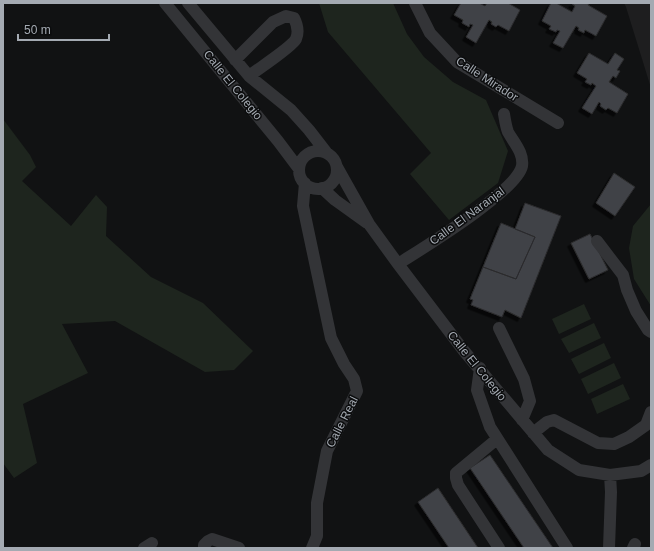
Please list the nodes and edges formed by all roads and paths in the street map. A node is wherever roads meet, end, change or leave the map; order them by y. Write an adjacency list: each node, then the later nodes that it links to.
1 (166, 3): 10 (street, Calle El Colegio)
2 (188, 3): 4 (street, Calle El Colegio)
3 (415, 3): 7 (street, Calle Mirador)
4 (235, 60): 5 (street, Calle El Colegio); 5 (street)
5 (249, 76): 8 (street, Calle El Colegio)
6 (504, 114): 15 (street, Calle El Naranjal)
7 (558, 123)
8 (326, 152): 9 (street, Calle El Colegio); 10 (street)
9 (337, 167): 12 (street); 13 (street, Calle El Colegio)
10 (299, 169): 11 (street, Calle El Colegio)
11 (305, 183): 12 (street, Calle El Colegio); 27 (street, Calle Real)
12 (322, 188): 13 (street, Calle El Colegio)
13 (369, 224): 15 (street, Calle El Colegio)
14 (597, 241): 17 (street)
15 (398, 264): 18 (street, Calle El Colegio)
16 (499, 328): 20 (street)
17 (651, 332)
18 (480, 368): 20 (street, Calle El Colegio); 22 (street)
19 (651, 412): 21 (street)
20 (522, 420): 21 (street, Calle El Colegio)
21 (533, 433): 24 (street, Calle El Colegio)
22 (497, 439): 28 (street); 29 (street)
23 (651, 464): 24 (street, Calle El Colegio)
24 (610, 475): 30 (street)
25 (204, 548): 26 (street)
26 (239, 548)
27 (312, 548)
28 (499, 548)
29 (567, 548)
30 (609, 548)

